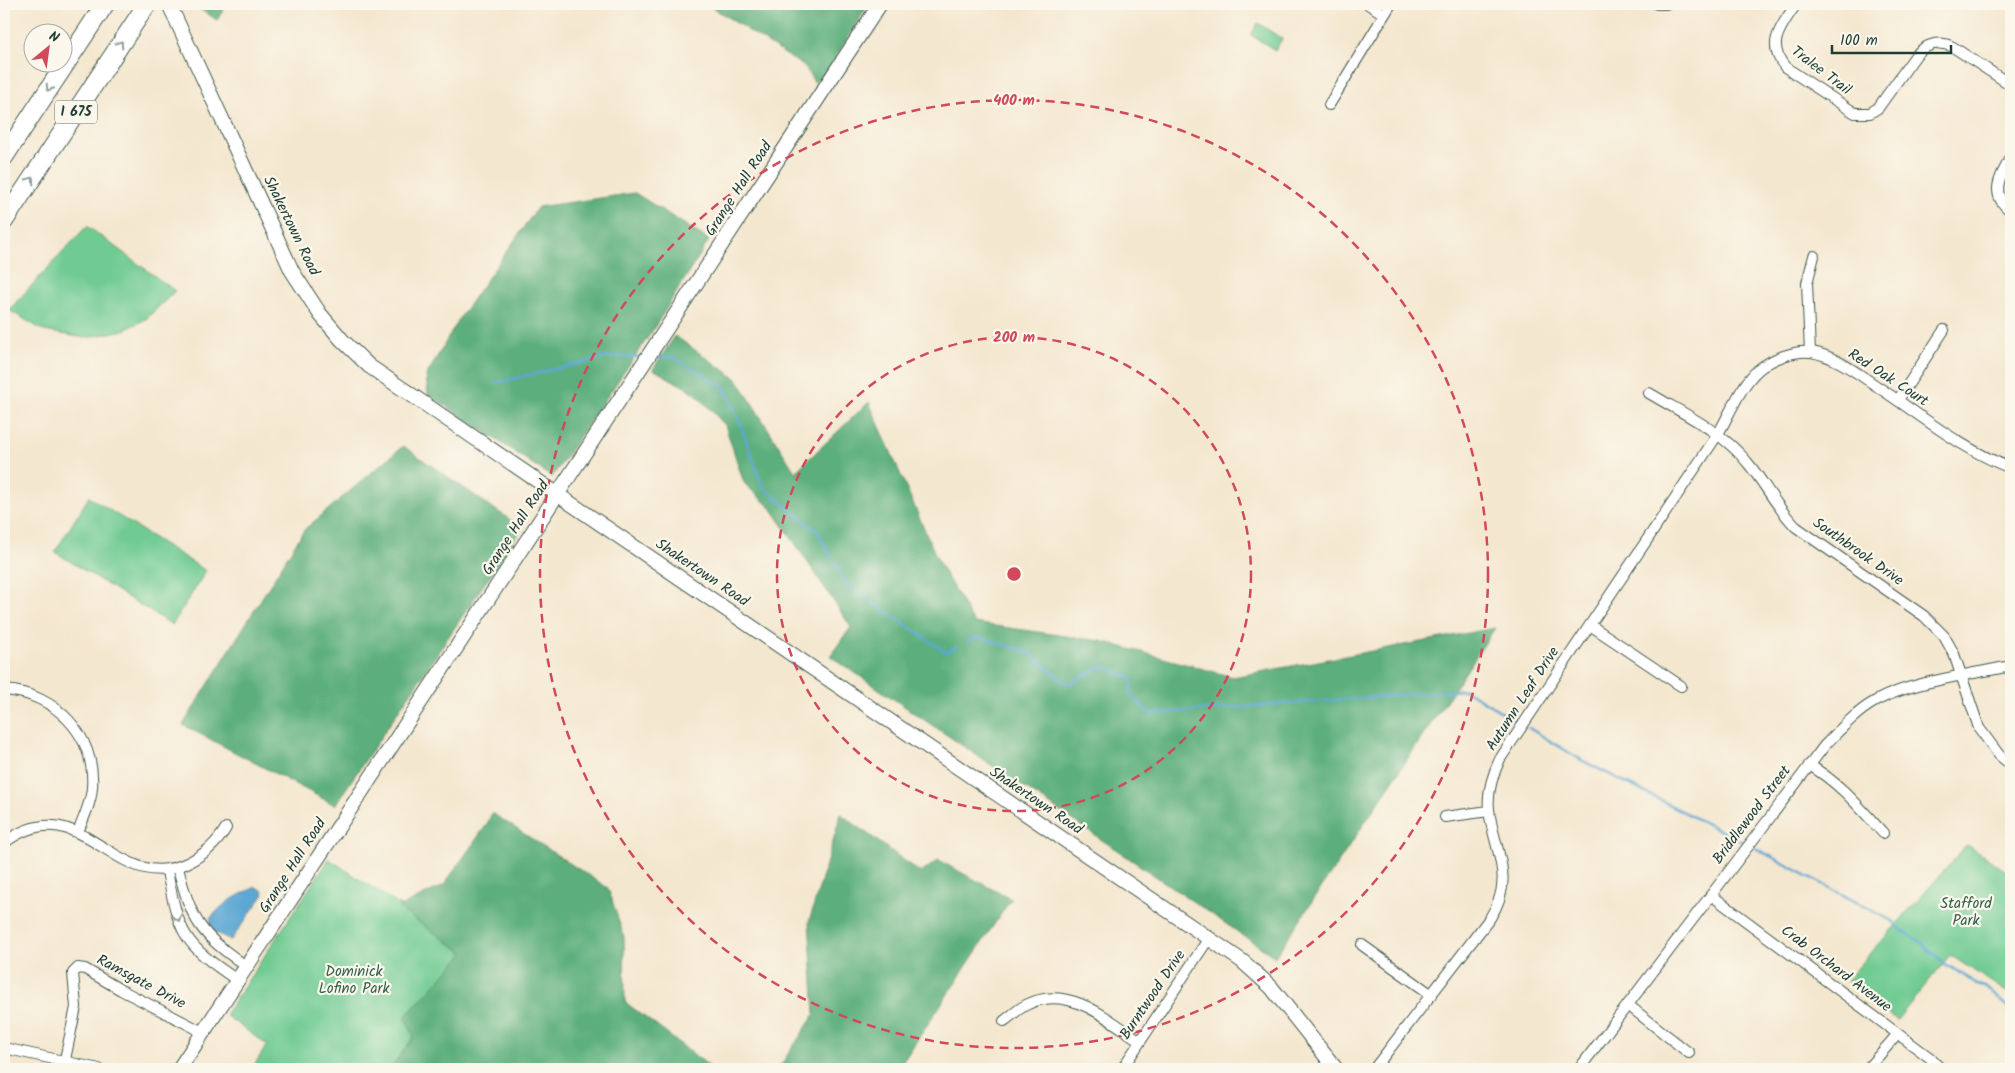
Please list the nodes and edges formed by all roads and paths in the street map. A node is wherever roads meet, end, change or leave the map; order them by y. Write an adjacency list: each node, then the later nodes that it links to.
1 (105, 4): 13 (highway, I 675, one-way to 13)
2 (147, 4): 16 (highway, I 675, one-way to 2)
3 (880, 4): 24 (street, Grange Hall Road)
4 (1368, 4): 10 (street)
5 (1391, 4): 10 (street)
6 (1657, 4): 7 (street)
7 (1666, 4)
8 (1796, 4): 11 (street, Tralee Trail)
9 (170, 7): 24 (street, Shakertown Road)
10 (1384, 14): 12 (street)
11 (2011, 85)
12 (1330, 105)
13 (4, 157)
14 (2011, 158): 15 (street)
15 (2011, 211)
16 (4, 221)
17 (1814, 256): 19 (street)
18 (1944, 330): 21 (street)
19 (1810, 352): 21 (street, Red Oak Court); 22 (street)
20 (1649, 393): 22 (street, Southbrook Drive)
21 (1898, 400): 23 (street, Red Oak Court)
22 (1718, 434): 25 (street, Autumn Leaf Drive); 27 (street, Southbrook Drive)
23 (2011, 468)
24 (557, 494): 40 (street, Shakertown Road); 42 (street, Grange Hall Road)
25 (1590, 625): 28 (street); 32 (street, Autumn Leaf Drive)
26 (2011, 666): 27 (street, Briddlewood Street)
27 (1961, 677): 30 (street, Southbrook Drive); 31 (street, Briddlewood Street)
28 (1681, 686)
29 (4, 690): 35 (street)
30 (2011, 764)
31 (1809, 766): 36 (street); 39 (street, Briddlewood Street)
32 (1489, 811): 33 (street); 44 (street, Autumn Leaf Drive)
33 (1445, 817)
34 (226, 828): 38 (street)
35 (78, 832): 37 (street); 38 (street)
36 (1883, 833)
37 (4, 843)
38 (173, 869): 42 (street); 43 (street, one-way to 43)
39 (1711, 895): 45 (street, Briddlewood Street); 48 (street, Crab Orchard Avenue)
40 (1209, 938): 49 (street, Burntwood Drive); 56 (street, Shakertown Road)
41 (1362, 945): 44 (street)
42 (246, 966): 43 (street, Grange Hall Road)
43 (237, 980): 47 (street, Grange Hall Road)
44 (1432, 995): 57 (street, Autumn Leaf Drive)
45 (1628, 1005): 51 (street); 58 (street, Briddlewood Street)
46 (1004, 1021): 49 (street)
47 (204, 1032): 52 (street, Ramsgate Drive); 54 (street, Grange Hall Road)
48 (1897, 1035): 59 (street); 60 (street, Crab Orchard Avenue)
49 (1140, 1041): 55 (street, Burntwood Drive)
50 (4, 1048): 52 (street)
51 (1689, 1053)
52 (64, 1065): 53 (street)
53 (99, 1069)
54 (179, 1069)
55 (1122, 1069)
56 (1336, 1069)
57 (1374, 1069)
58 (1579, 1069)
59 (1867, 1069)
60 (1941, 1069)

